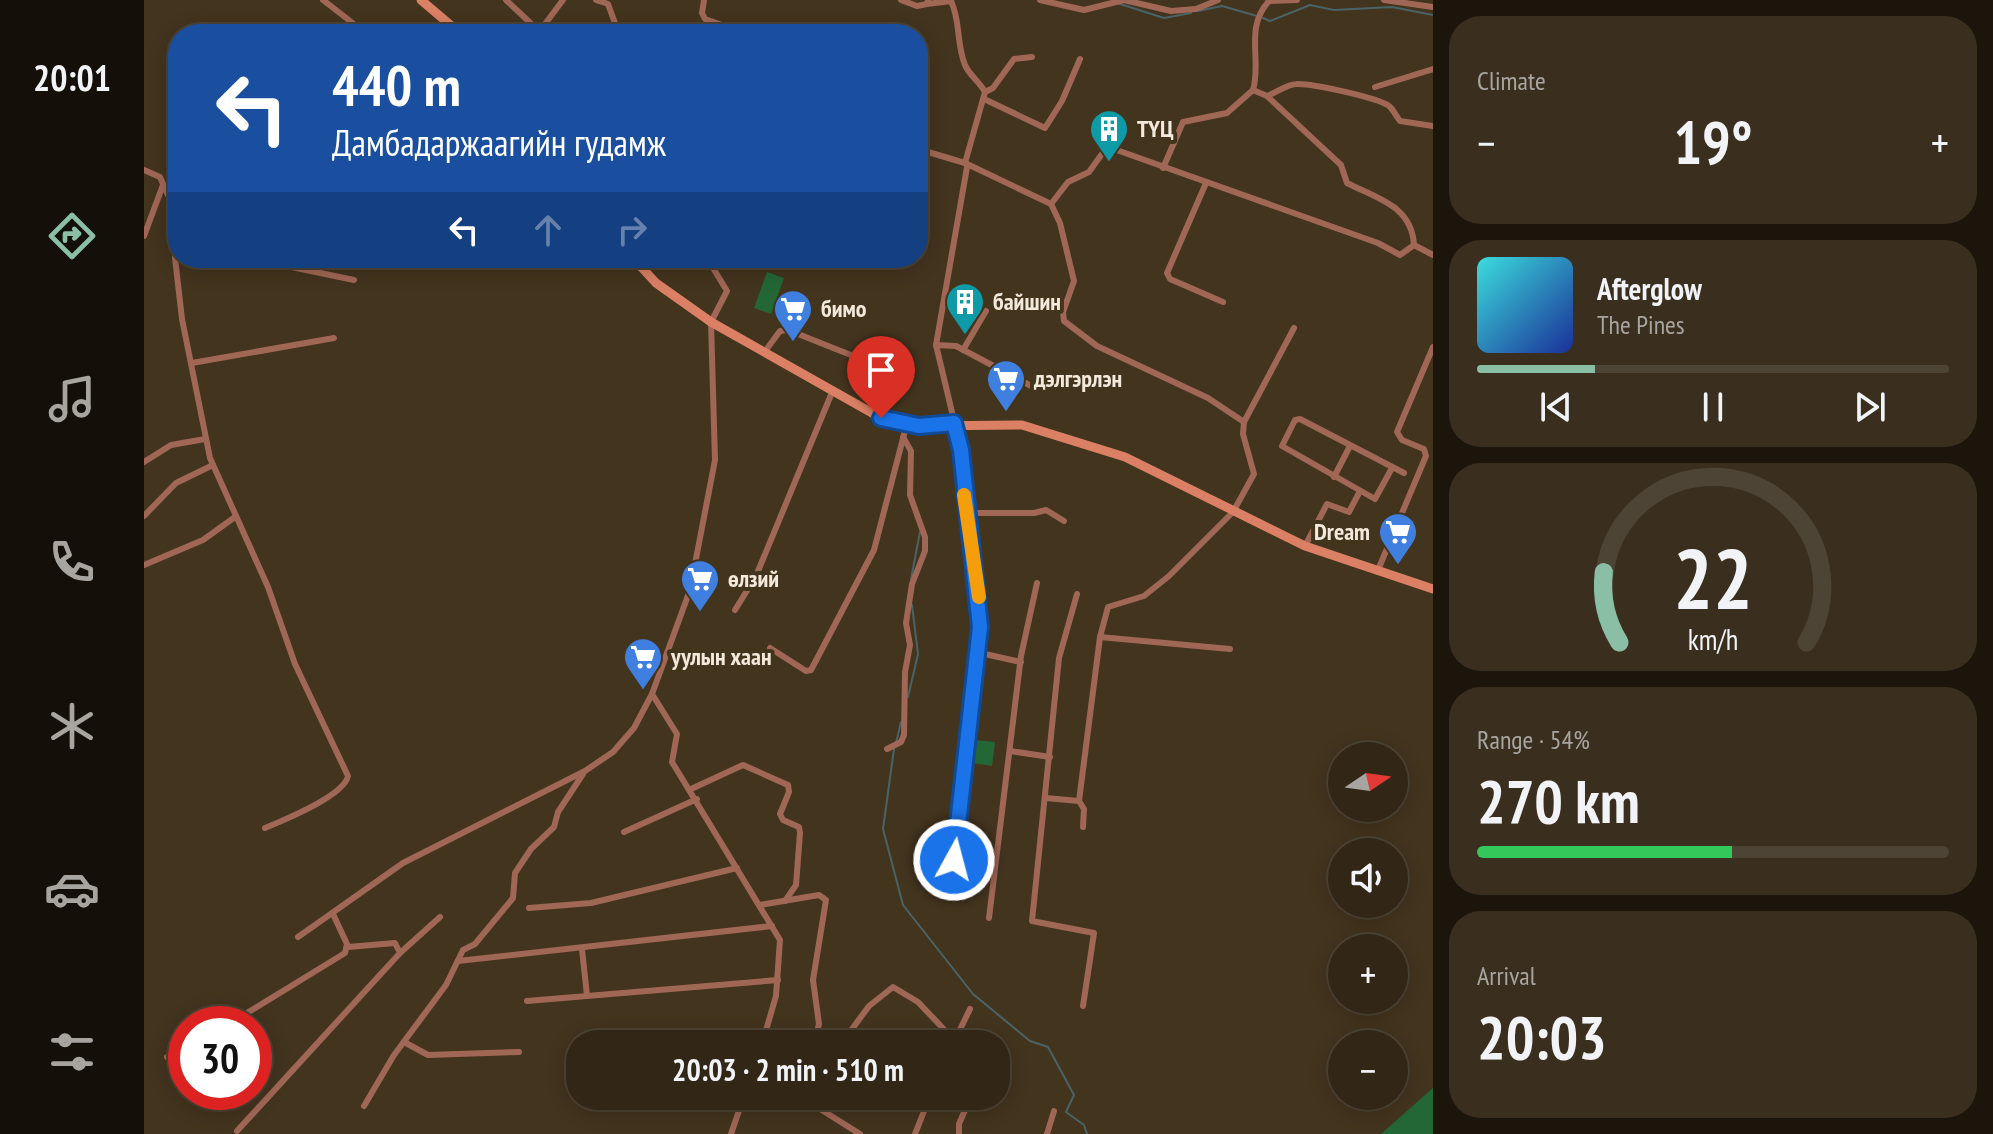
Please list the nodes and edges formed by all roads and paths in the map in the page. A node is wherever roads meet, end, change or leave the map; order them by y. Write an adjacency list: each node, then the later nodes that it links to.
1 (323, 0): 19 (street)
2 (421, 0): 20 (main road)
3 (506, 0): 21 (street)
4 (563, 0): 22 (street)
5 (596, 0): 23 (street)
6 (704, 0): 24 (street)
7 (901, 0): 15 (street)
8 (952, 0): 15 (street); 30 (street)
9 (1040, 0): 18 (street)
10 (1086, 0): 18 (street)
11 (1218, 0): 18 (street)
12 (1297, 0): 14 (street)
13 (1384, 0): 16 (street)
14 (1268, 1): 29 (street)
15 (927, 2)
16 (1418, 2): 17 (street)
17 (1433, 7)
18 (1084, 10)
19 (354, 24)
20 (449, 24)
21 (531, 24)
22 (545, 24)
23 (615, 24)
24 (719, 24)
25 (1032, 57): 30 (street)
26 (1080, 59): 30 (street)
27 (1433, 69): 28 (street)
28 (1375, 87)
29 (1253, 90): 31 (street); 35 (street)
30 (984, 96): 34 (street)
31 (1267, 96): 32 (street); 42 (street)
32 (1433, 126)
33 (928, 152): 34 (street)
34 (966, 165): 40 (street); 54 (street)
35 (1163, 168): 37 (street); 40 (street)
36 (144, 170): 38 (street)
37 (1206, 183): 42 (street); 49 (street)
38 (163, 185): 39 (street); 41 (street)
39 (168, 195)
40 (1051, 204): 62 (street)
41 (144, 236)
42 (1414, 245): 43 (street)
43 (1433, 255)
44 (179, 268): 58 (street)
45 (296, 268): 48 (street)
46 (642, 268): 51 (main road)
47 (713, 268): 51 (street)
48 (354, 280)
49 (1223, 302)
50 (986, 311): 57 (street)
51 (711, 322): 56 (main road); 91 (street)
52 (1294, 328): 62 (street)
53 (334, 338): 58 (street)
54 (936, 345): 57 (street); 64 (street)
55 (1433, 347): 81 (street)
56 (766, 350): 59 (street); 61 (main road)
57 (963, 350): 60 (street)
58 (192, 363): 66 (street)
59 (886, 369)
60 (1033, 387)
61 (833, 390): 63 (main road); 85 (street)
62 (1244, 422): 74 (street)
63 (907, 423): 64 (main road); 65 (street)
64 (954, 423): 74 (main road); 75 (street)
65 (903, 437): 87 (street); 92 (street)
66 (205, 439): 68 (street); 69 (street)
67 (1350, 446): 70 (street); 72 (street); 72 (street)
68 (144, 462)
69 (213, 465): 76 (street); 77 (street)
70 (1392, 468): 71 (street); 73 (street)
71 (1404, 473)
72 (1334, 477): 73 (street)
73 (1360, 491): 79 (street)
74 (1233, 512): 79 (main road); 86 (street)
75 (967, 513): 78 (street); 89 (street)
76 (144, 516)
77 (235, 517): 80 (street); 101 (street)
78 (1064, 521)
79 (1305, 546): 81 (main road)
80 (144, 565)
81 (1378, 570): 83 (main road)
82 (1037, 583): 90 (street)
83 (1433, 589)
84 (1077, 594): 94 (street)
85 (735, 610)
86 (1100, 637): 88 (street); 99 (street)
87 (770, 648)
88 (1230, 649)
89 (976, 652): 90 (street); 104 (street)
90 (1021, 662): 93 (street)
91 (652, 694): 95 (street); 96 (street)
92 (890, 747)
93 (1010, 751): 94 (street); 110 (street)
94 (1050, 757): 97 (street)
95 (585, 771): 108 (street); 116 (street)
96 (691, 789): 98 (street); 105 (street)
97 (1046, 798): 99 (street); 121 (street)
98 (697, 799): 102 (street); 103 (street)
99 (1079, 801): 100 (street)
100 (1083, 827)
101 (265, 828)
102 (624, 832)
103 (737, 868): 106 (street); 107 (street)
104 (950, 892)
105 (785, 901): 106 (street); 124 (street)
106 (760, 905): 111 (street)
107 (529, 908)
108 (333, 914): 112 (street); 113 (street)
109 (440, 917): 115 (street)
110 (989, 918)
111 (772, 926): 114 (street); 117 (street)
112 (298, 937)
113 (348, 947): 115 (street); 120 (street)
114 (582, 949): 116 (street); 118 (street)
115 (400, 953): 136 (street)
116 (458, 961): 128 (street)
117 (778, 980): 118 (street); 123 (street)
118 (587, 996): 119 (street)
119 (527, 1001)
120 (258, 1006)
121 (1083, 1006)
122 (970, 1009): 127 (street)
123 (766, 1030)
124 (818, 1030)
125 (851, 1030): 126 (street)
126 (943, 1030)
127 (960, 1030)
128 (404, 1042): 129 (street); 130 (street)
129 (519, 1052)
130 (364, 1106)
131 (739, 1110): 137 (street)
132 (822, 1110): 138 (street)
133 (924, 1110): 139 (street)
134 (965, 1110): 140 (street)
135 (1054, 1111): 141 (street)
136 (237, 1131)
137 (731, 1134)
138 (860, 1134)
139 (915, 1134)
140 (959, 1134)
141 (1047, 1134)

